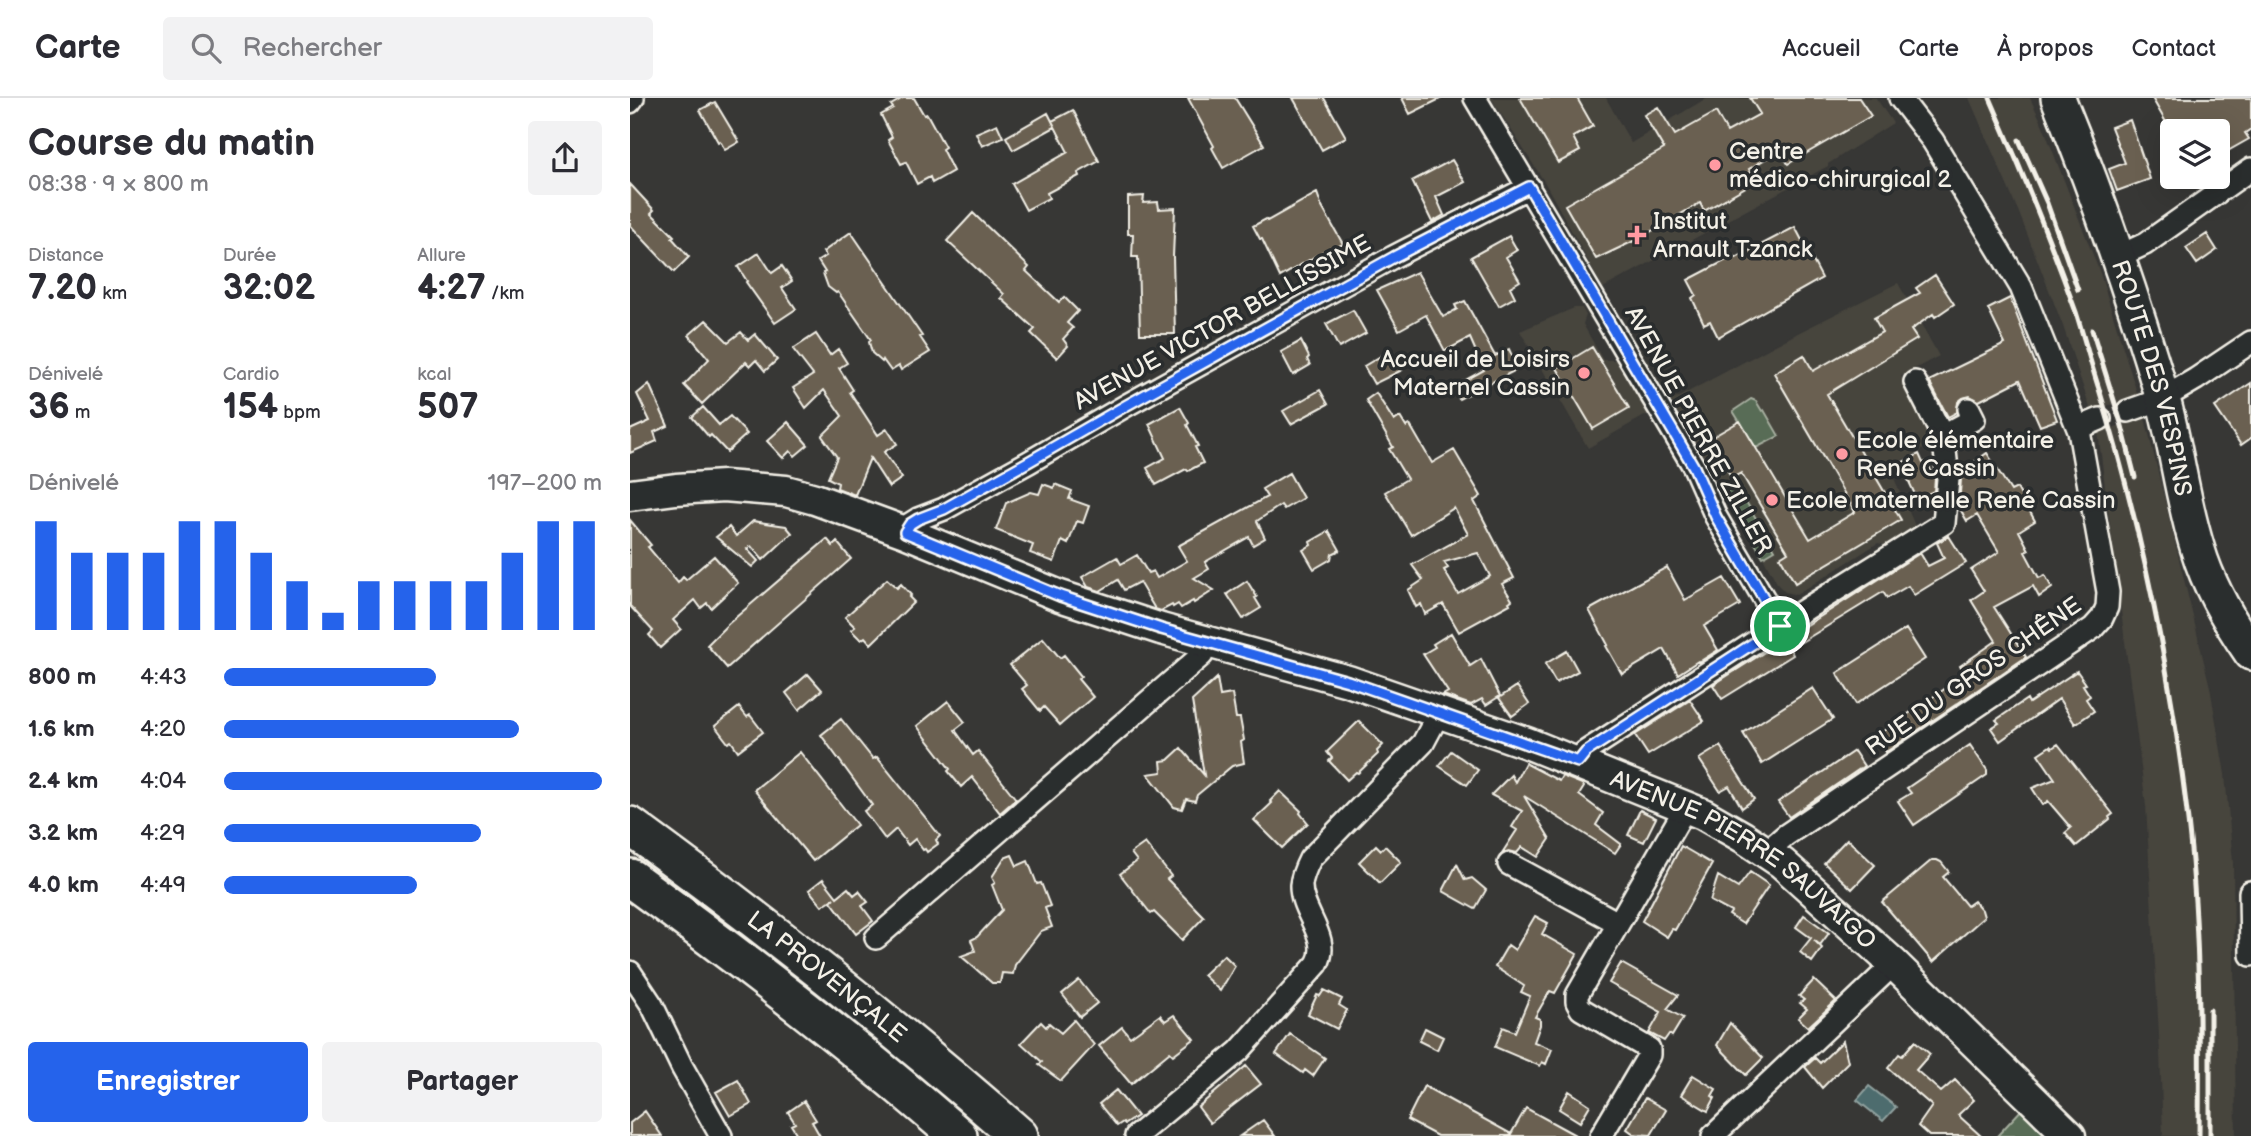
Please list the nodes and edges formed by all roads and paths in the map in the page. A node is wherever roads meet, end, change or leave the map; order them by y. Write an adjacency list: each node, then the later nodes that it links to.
1 (633, 98): 5 (street)
2 (1475, 98): 7 (street, AVENUE PIERRE ZILLER)
3 (1900, 98): 15 (street, RUE DU GROS CHÊNE)
4 (2058, 98): 8 (main road, ROUTE DES VESPINS)
5 (630, 102)
6 (2251, 169): 8 (street)
7 (1529, 187): 18 (street, AVENUE VICTOR BELLISSIME); 19 (street, AVENUE PIERRE ZILLER)
8 (2117, 257): 11 (main road, ROUTE DES VESPINS)
9 (2251, 342): 11 (street)
10 (1915, 382): 16 (street)
11 (2162, 398): 13 (street); 20 (main road, ROUTE DES VESPINS)
12 (1969, 409): 16 (street)
13 (2128, 411)
14 (2100, 419): 15 (street)
15 (2079, 431): 26 (street, RUE DU GROS CHÊNE)
16 (1946, 434): 19 (street)
17 (630, 495): 18 (main road, AVENUE PIERRE SAUVAIGO)
18 (916, 537): 21 (main road, AVENUE PIERRE SAUVAIGO)
19 (1785, 622): 23 (street)
20 (2246, 635)
21 (1207, 642): 22 (main road, AVENUE PIERRE SAUVAIGO); 31 (street)
22 (1439, 713): 23 (main road, AVENUE PIERRE SAUVAIGO); 38 (street)
23 (1578, 762): 24 (main road, AVENUE PIERRE SAUVAIGO)
24 (1686, 807): 26 (main road, AVENUE PIERRE SAUVAIGO); 30 (street)
25 (630, 826): 37 (highway, LA PROVENÇALE)
26 (1766, 852): 33 (main road, AVENUE PIERRE SAUVAIGO)
27 (1509, 864): 30 (street)
28 (630, 878): 36 (highway, LA PROVENÇALE)
29 (2250, 892): 32 (street)
30 (1618, 923): 39 (street)
31 (876, 938)
32 (2251, 955)
33 (1894, 964): 40 (street); 41 (main road, AVENUE PIERRE SAUVAIGO)
34 (630, 972): 35 (street)
35 (720, 1136)
36 (958, 1136)
37 (1019, 1136)
38 (1136, 1136)
39 (1601, 1136)
40 (1713, 1136)
41 (2070, 1136)

